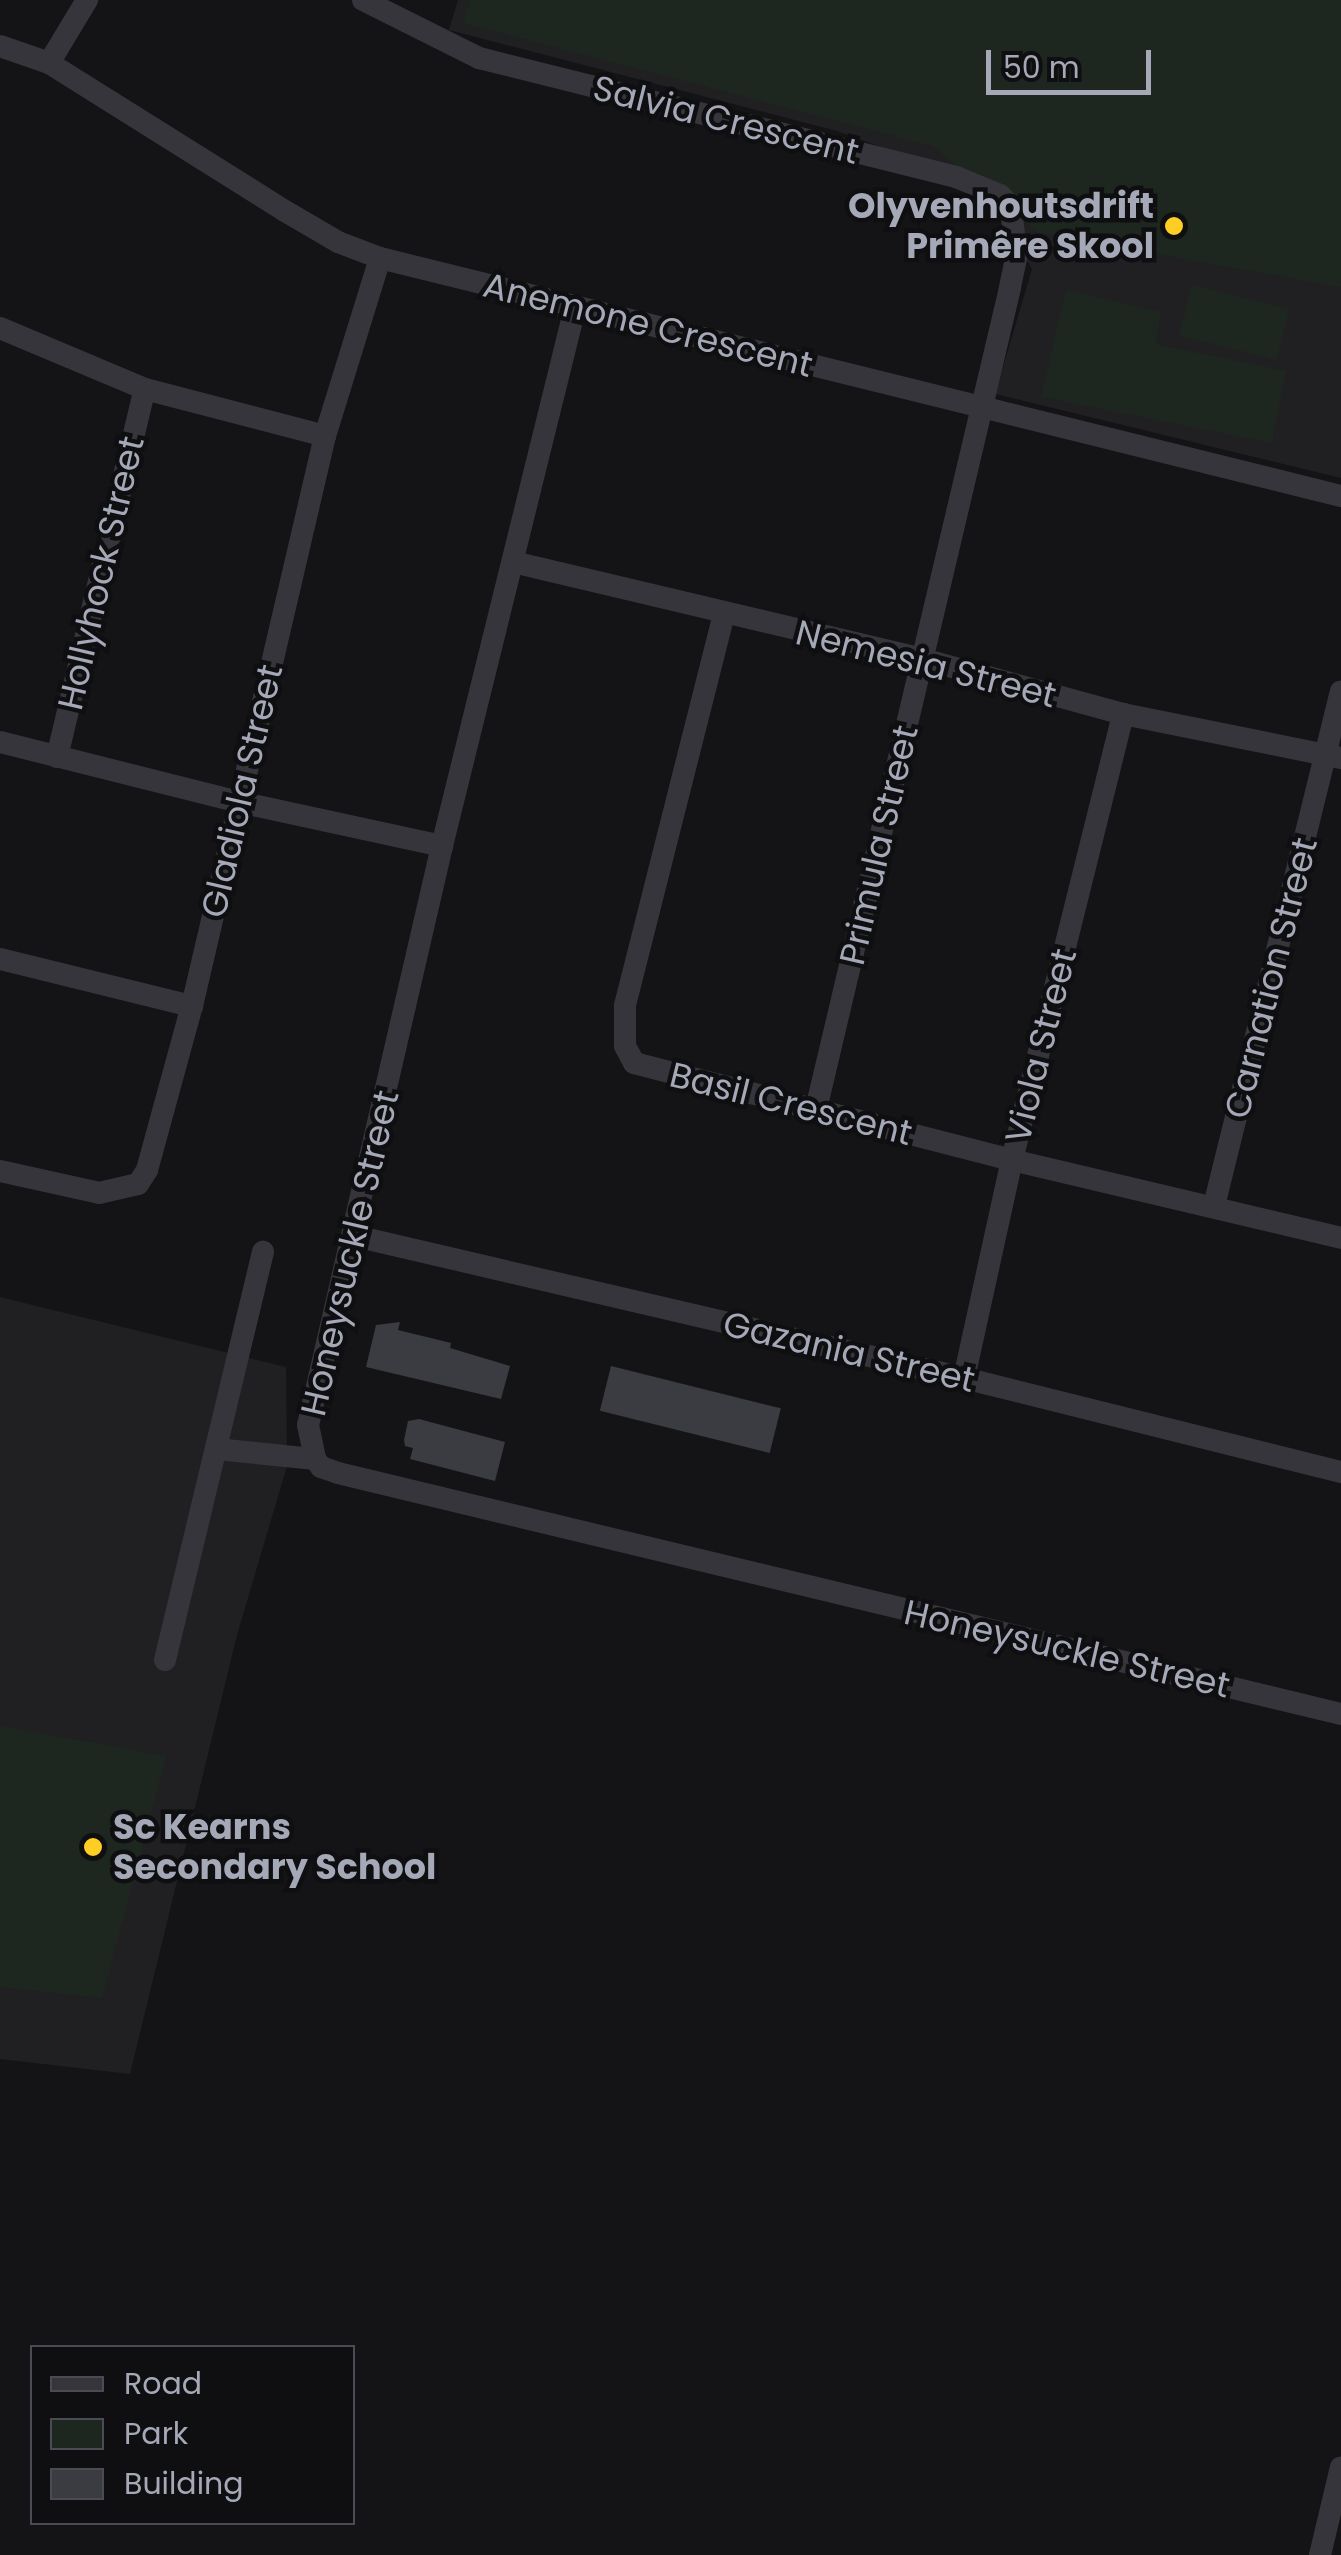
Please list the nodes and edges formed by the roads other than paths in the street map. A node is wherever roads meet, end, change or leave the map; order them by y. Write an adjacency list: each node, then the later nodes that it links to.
1 (87, 0): 4 (street)
2 (363, 0): 9 (street, Salvia Crescent)
3 (0, 46): 4 (street, Anemone Crescent)
4 (49, 63): 5 (street, Anemone Crescent)
5 (380, 258): 6 (street, Anemone Crescent); 10 (street, Gladiola Street)
6 (576, 308): 9 (street, Anemone Crescent); 12 (street, Honeysuckle Street)
7 (0, 328): 8 (street)
8 (145, 389): 10 (street); 18 (street, Hollyhock Street)
9 (981, 406): 11 (street, Anemone Crescent); 14 (street, Primula Street)
10 (326, 436): 20 (street, Gladiola Street)
11 (1341, 496)
12 (513, 562): 13 (street, Nemesia Street); 21 (street, Honeysuckle Street)
13 (724, 614): 14 (street, Nemesia Street); 24 (street, Basil Crescent)
14 (923, 660): 16 (street, Nemesia Street); 24 (street, Primula Street)
15 (1341, 691): 19 (street, Carnation Street)
16 (1123, 714): 19 (street, Nemesia Street); 25 (street, Viola Street)
17 (0, 742): 18 (street)
18 (57, 757): 20 (street)
19 (1334, 757): 27 (street, Carnation Street)
20 (239, 802): 21 (street); 23 (street, Gladiola Street)
21 (442, 846): 28 (street, Honeysuckle Street)
22 (0, 959): 23 (street)
23 (192, 1006): 26 (street, Gladiola Street)
24 (816, 1109): 25 (street, Basil Crescent)
25 (1012, 1160): 27 (street, Basil Crescent); 31 (street, Viola Street)
26 (0, 1171)
27 (1214, 1206): 29 (street, Basil Crescent)
28 (355, 1236): 31 (street, Gazania Street); 33 (street, Honeysuckle Street)
29 (1341, 1238)
30 (263, 1252): 32 (street)
31 (964, 1378): 34 (street, Gazania Street)
32 (216, 1449): 33 (street); 35 (street)
33 (316, 1459): 36 (street, Honeysuckle Street)
34 (1341, 1472)
35 (165, 1660)
36 (1341, 1714)
37 (1341, 2467): 38 (street)
38 (1320, 2555)

